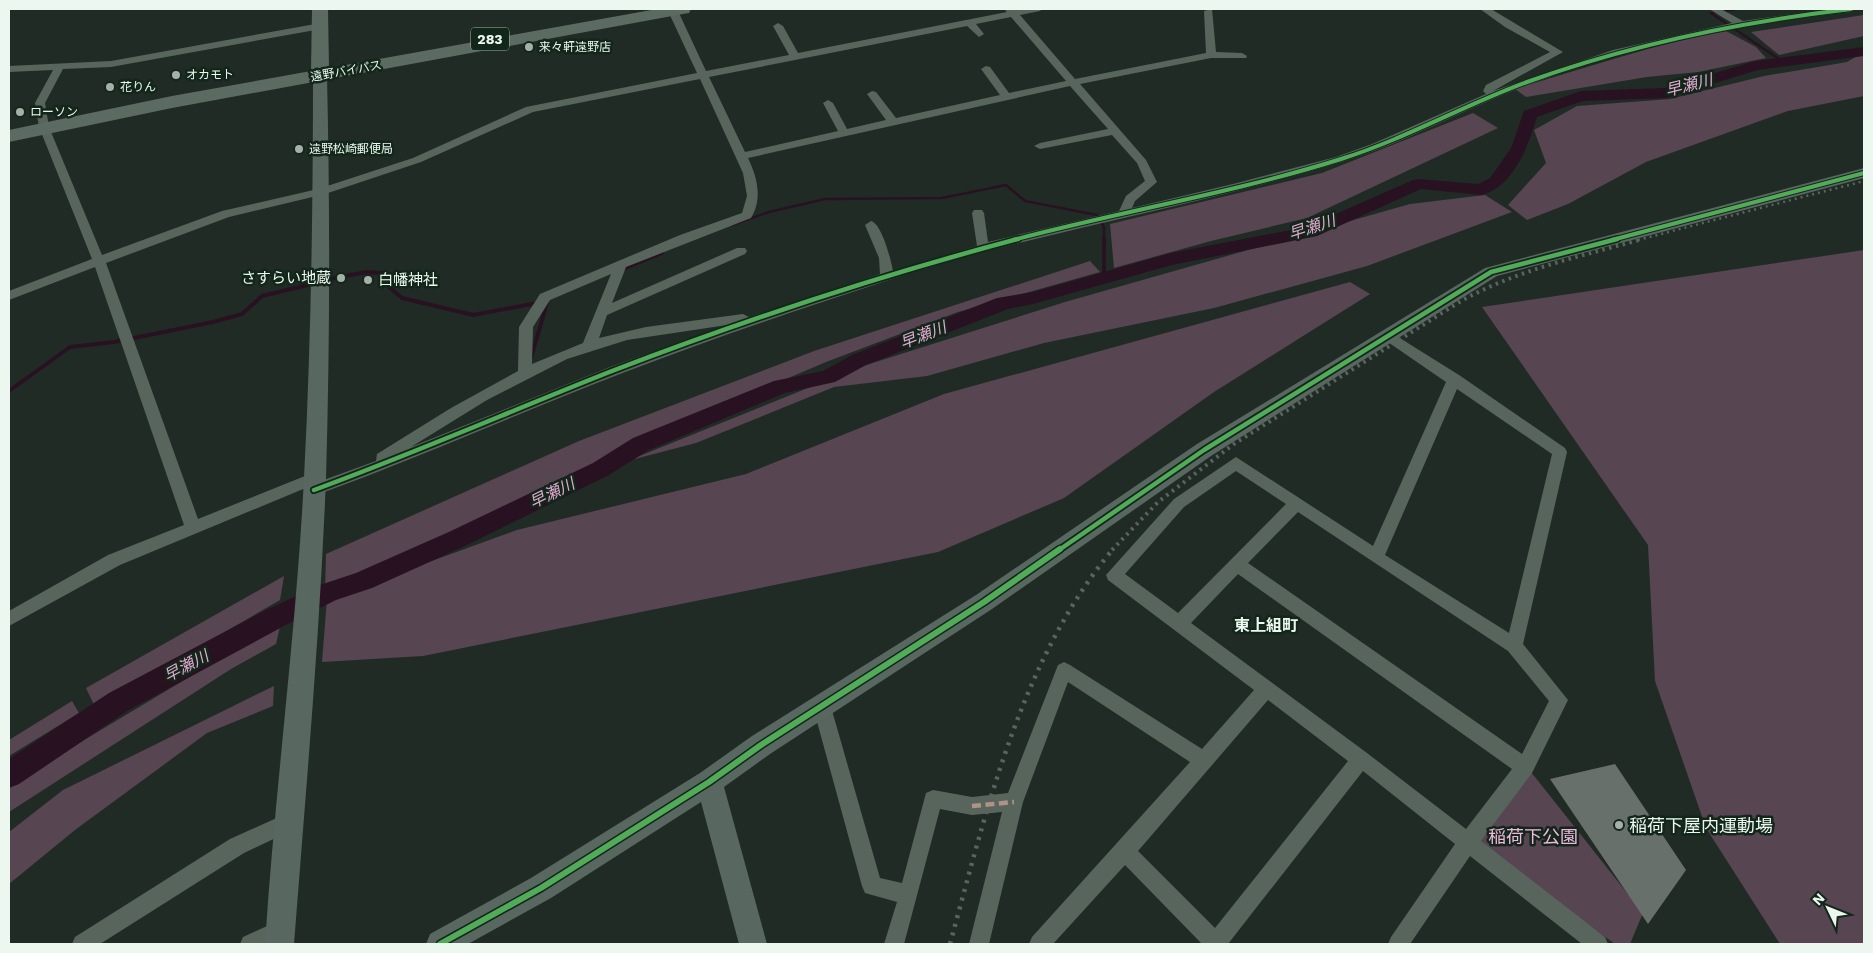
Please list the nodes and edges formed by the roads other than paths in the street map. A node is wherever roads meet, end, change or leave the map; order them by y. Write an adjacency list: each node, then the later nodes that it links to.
1 (320, 9): 11 (highway)
2 (672, 9): 20 (highway, 遠野バイパス / 283); 21 (street)
3 (1037, 9): 7 (street)
4 (1485, 9): 25 (street)
5 (1714, 9): 10 (street)
6 (1851, 9): 10 (street)
7 (1011, 11): 9 (street); 22 (street)
8 (1209, 11): 14 (street)
9 (969, 22): 13 (street); 15 (street)
10 (1741, 24): 25 (street)
11 (320, 26): 17 (street); 20 (highway)
12 (778, 26): 15 (street)
13 (979, 34)
14 (1211, 55): 16 (street); 22 (street)
15 (795, 56): 21 (street)
16 (1242, 56)
17 (59, 68): 18 (street); 28 (street)
18 (9, 69)
19 (986, 69): 24 (street)
20 (320, 73): 28 (highway, 遠野バイパス / 283); 36 (street)
21 (704, 74): 34 (street); 36 (street)
22 (1074, 82): 24 (street); 29 (street)
23 (872, 94): 27 (street)
24 (1006, 97): 27 (street)
25 (1483, 98): 37 (street)
26 (828, 103): 31 (street)
27 (893, 122): 31 (street)
28 (44, 125): 30 (highway, 遠野バイパス / 283); 32 (highway, 遠野バイパス / 283); 42 (street)
29 (1116, 130): 33 (street); 37 (street)
30 (9, 131)
31 (844, 133): 34 (street)
32 (9, 136)
33 (1040, 146)
34 (741, 156): 43 (street)
35 (1864, 173): 48 (street)
36 (322, 192): 42 (street); 53 (street)
37 (1124, 212): 40 (street)
38 (978, 213): 40 (street)
39 (871, 225): 44 (street)
40 (983, 248): 44 (street)
41 (741, 251): 46 (street)
42 (98, 262): 45 (street); 55 (street)
43 (620, 266): 46 (street); 50 (street)
44 (887, 277): 47 (street)
45 (9, 296)
46 (601, 313): 49 (street)
47 (773, 314): 49 (street); 52 (street)
48 (1387, 335): 51 (street); 62 (street)
49 (589, 346): 50 (street)
50 (525, 375): 52 (street)
51 (1454, 379): 56 (street); 60 (street)
52 (355, 475): 53 (street)
53 (314, 489): 55 (street); 68 (street)
54 (1296, 504): 56 (street); 57 (street); 59 (street)
55 (193, 527): 58 (street)
56 (1376, 557): 60 (street)
57 (1237, 564): 59 (street); 65 (street)
58 (9, 619)
59 (1179, 624): 61 (street)
60 (1514, 646): 65 (street)
61 (1267, 688): 63 (street); 64 (street)
62 (822, 707): 66 (street); 71 (street)
63 (1361, 759): 69 (street); 81 (street)
64 (1203, 760): 67 (street); 70 (street)
65 (1525, 767): 69 (street)
66 (709, 782): 73 (street); 74 (street)
67 (1014, 802): 71 (street); 79 (street)
68 (290, 821): 72 (street); 76 (street)
69 (1467, 843): 75 (street); 82 (street)
70 (1125, 851): 80 (street); 81 (street)
71 (909, 895): 78 (street)
72 (280, 937): 77 (street)
73 (450, 942)
74 (753, 942)
75 (1404, 942)
76 (82, 944)
77 (250, 944)
78 (894, 944)
79 (979, 944)
80 (1039, 944)
81 (1216, 944)
82 (1598, 944)

